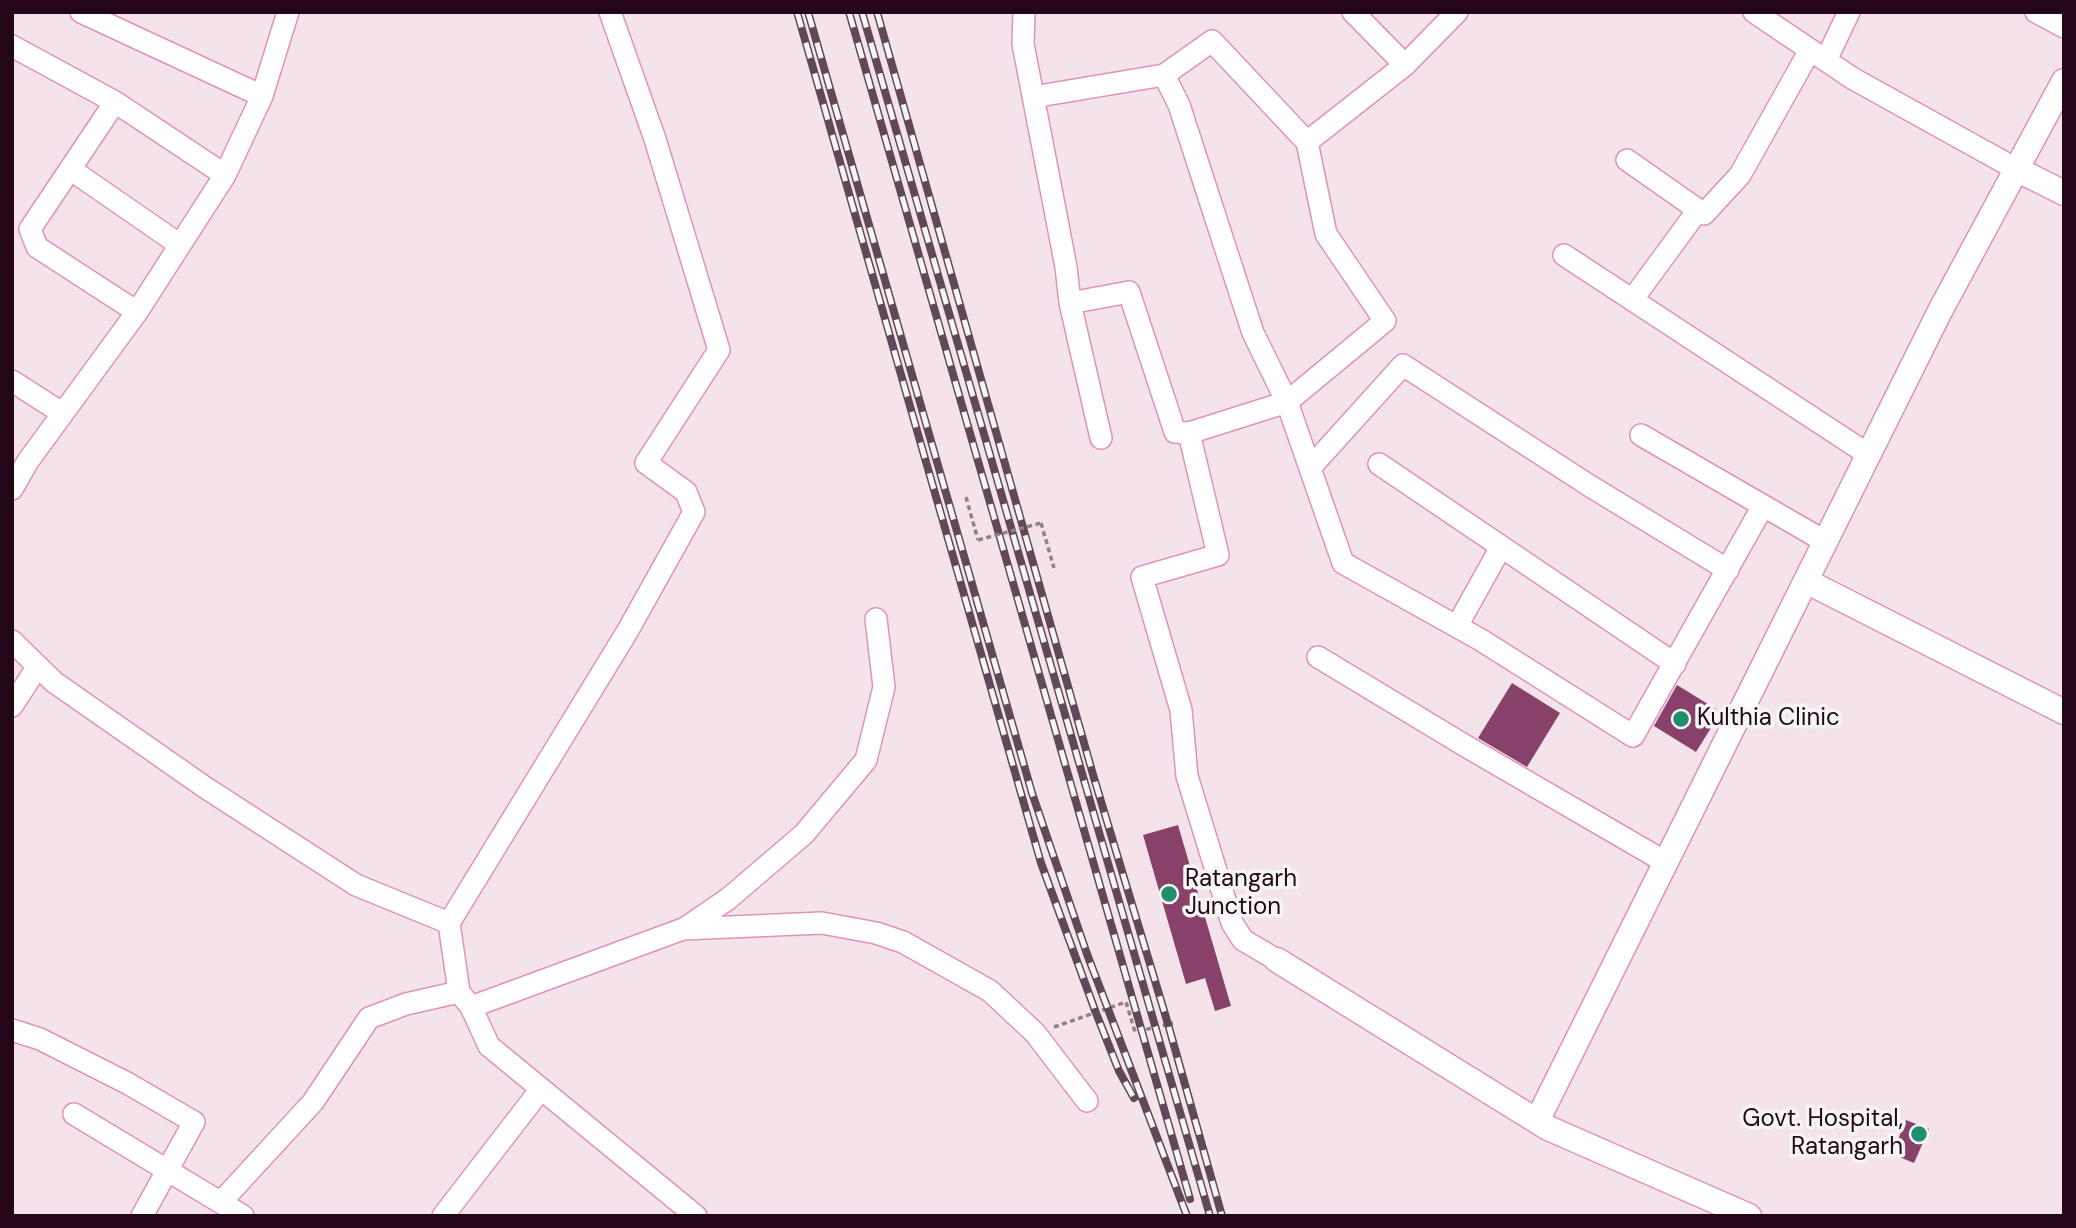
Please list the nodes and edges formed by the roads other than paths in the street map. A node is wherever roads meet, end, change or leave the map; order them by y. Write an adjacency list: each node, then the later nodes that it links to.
1 (81, 12): 16 (street)
2 (288, 12): 16 (street)
3 (610, 12): 55 (street)
4 (1024, 12): 17 (street)
5 (1353, 12): 13 (street)
6 (1457, 12): 13 (street)
7 (1754, 12): 12 (street)
8 (1849, 12): 12 (street)
9 (2036, 12): 10 (street)
10 (2064, 27)
11 (12, 46): 18 (street)
12 (1818, 55): 22 (street); 25 (street)
13 (1405, 65): 19 (street)
14 (1164, 75): 17 (street); 19 (street); 32 (street)
15 (2064, 81): 22 (street)
16 (262, 96): 23 (street)
17 (1033, 97): 29 (street)
18 (115, 102): 21 (street); 23 (street)
19 (1307, 142): 32 (street)
20 (1627, 160): 25 (street)
21 (71, 169): 26 (street); 30 (street)
22 (2016, 169): 24 (street); 37 (street)
23 (225, 176): 26 (street)
24 (2064, 193)
25 (1698, 210): 28 (street)
26 (180, 245): 30 (street)
27 (1564, 256): 28 (street)
28 (1632, 300): 37 (street)
29 (1070, 303): 34 (street); 36 (street)
30 (136, 312): 33 (street)
31 (12, 381): 33 (street)
32 (1287, 402): 34 (street); 39 (street)
33 (62, 413): 40 (street)
34 (1189, 433): 57 (street)
35 (1641, 435): 41 (street)
36 (1101, 438)
37 (1869, 454): 42 (street)
38 (1379, 464): 43 (street)
39 (1310, 468): 44 (street); 47 (street)
40 (12, 489)
41 (1763, 506): 42 (street); 44 (street)
42 (1826, 542): 45 (street)
43 (1501, 547): 47 (street); 50 (street)
44 (1728, 570): 50 (street)
45 (1806, 581): 53 (street); 54 (street)
46 (876, 619): 56 (street)
47 (1457, 626): 50 (street)
48 (12, 641): 51 (street)
49 (1318, 657): 54 (street)
50 (1675, 664)
51 (38, 666): 52 (street); 55 (street)
52 (12, 706)
53 (2064, 712)
54 (1667, 863): 63 (street)
55 (449, 923): 58 (street)
56 (683, 929): 58 (street); 61 (street)
57 (1277, 960): 63 (street)
58 (465, 1000): 60 (street); 65 (street)
59 (12, 1031): 64 (street)
60 (541, 1090): 68 (street); 69 (street)
61 (1087, 1101)
62 (74, 1114): 64 (street)
63 (1537, 1121): 70 (street)
64 (168, 1170): 65 (street); 66 (street)
65 (221, 1202): 67 (street)
66 (142, 1216)
67 (243, 1216)
68 (443, 1216)
69 (696, 1216)
70 (1749, 1216)

